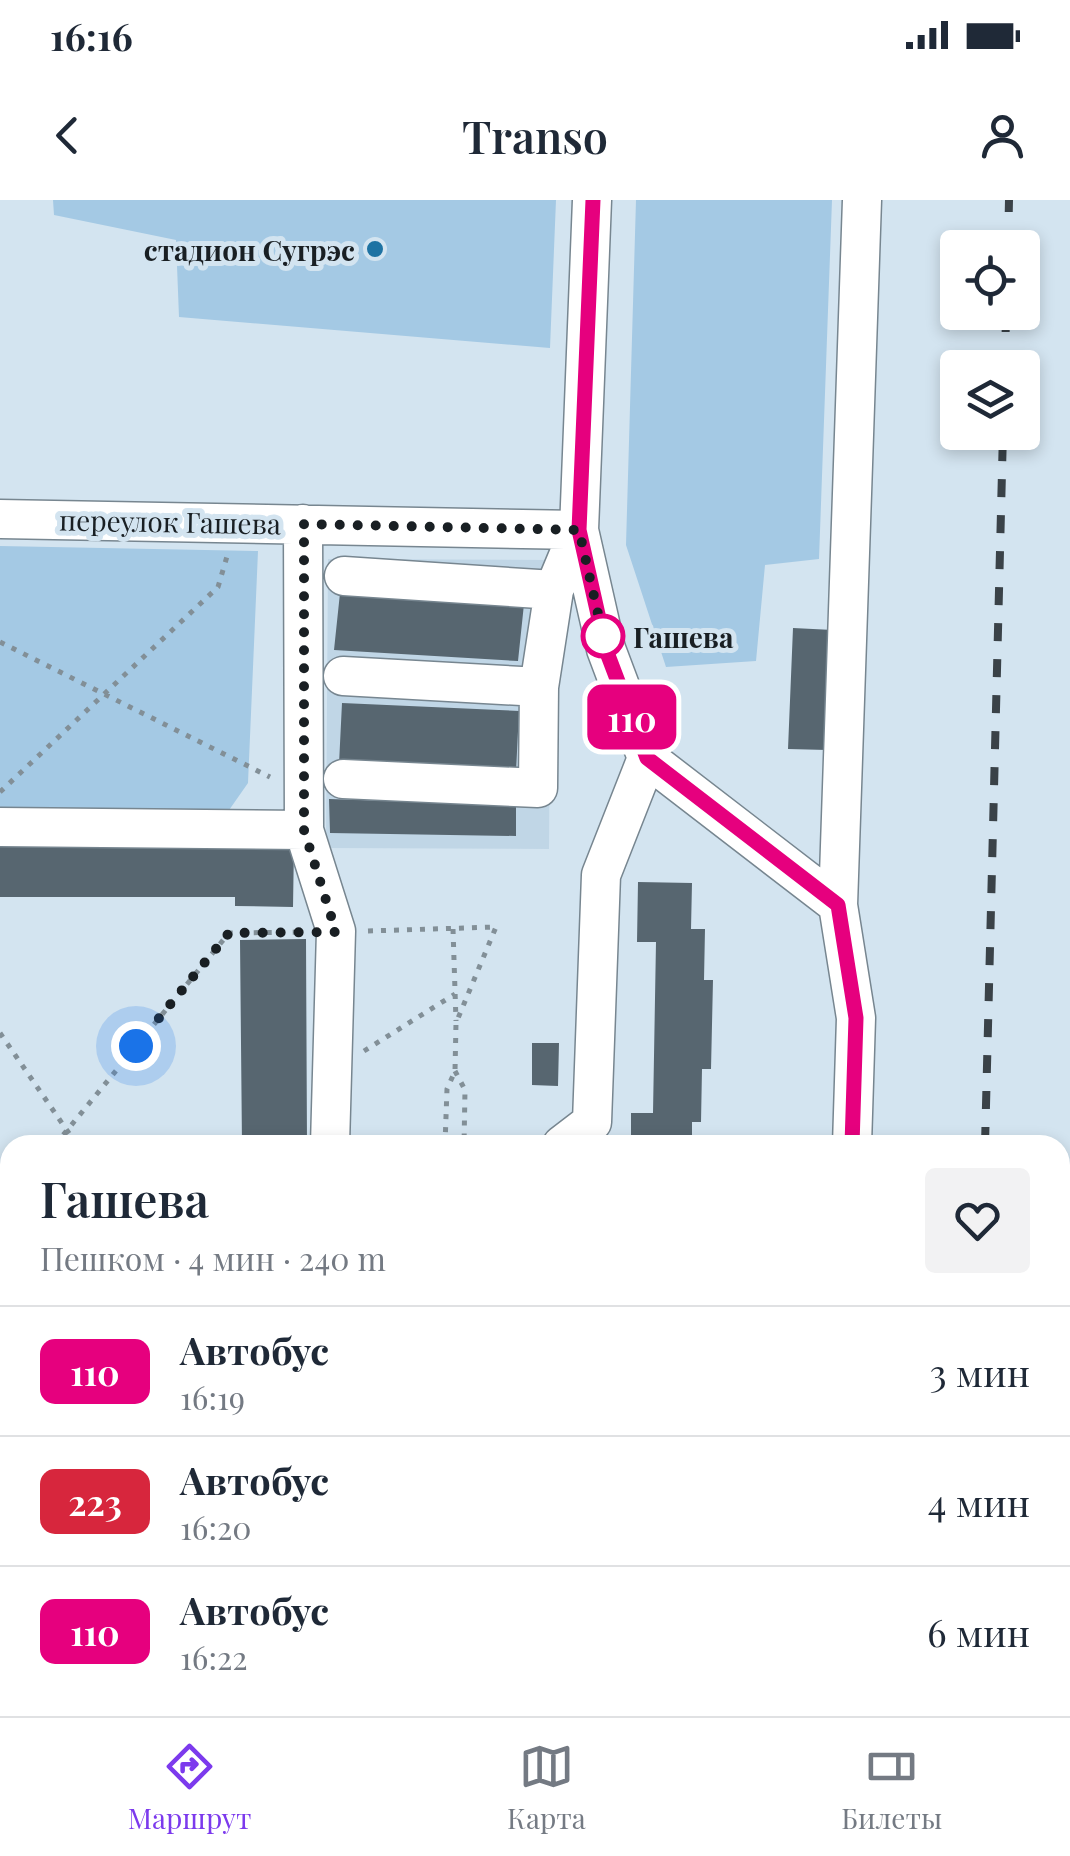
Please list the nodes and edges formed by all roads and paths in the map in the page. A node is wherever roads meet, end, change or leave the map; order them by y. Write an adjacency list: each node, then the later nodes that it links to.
1 (592, 200): 6 (street)
2 (862, 200): 18 (street)
3 (0, 518): 4 (street, переулок Гашева)
4 (237, 521): 5 (street, переулок Гашева); 12 (path)
5 (304, 524): 6 (street, переулок Гашева); 16 (street)
6 (579, 530): 8 (street); 13 (street)
7 (344, 576): 8 (street)
8 (554, 590): 11 (street)
9 (0, 642): 12 (path)
10 (342, 676): 11 (street)
11 (539, 687): 14 (street)
12 (104, 694): 15 (path); 16 (path)
13 (647, 758): 18 (street); 32 (street)
14 (343, 778)
15 (0, 792)
16 (304, 813): 17 (street); 20 (street)
17 (0, 827)
18 (838, 905): 33 (street)
19 (453, 930): 20 (path); 21 (path); 22 (path)
20 (336, 932): 24 (street); 26 (path)
21 (455, 994): 22 (path); 24 (path)
22 (456, 1023): 25 (path)
23 (0, 1032): 26 (path)
24 (332, 1071): 29 (street)
25 (455, 1071): 30 (path); 31 (path)
26 (67, 1131): 27 (path); 28 (path)
27 (64, 1135)
28 (70, 1135)
29 (330, 1135)
30 (445, 1135)
31 (464, 1135)
32 (575, 1135)
33 (852, 1135)

